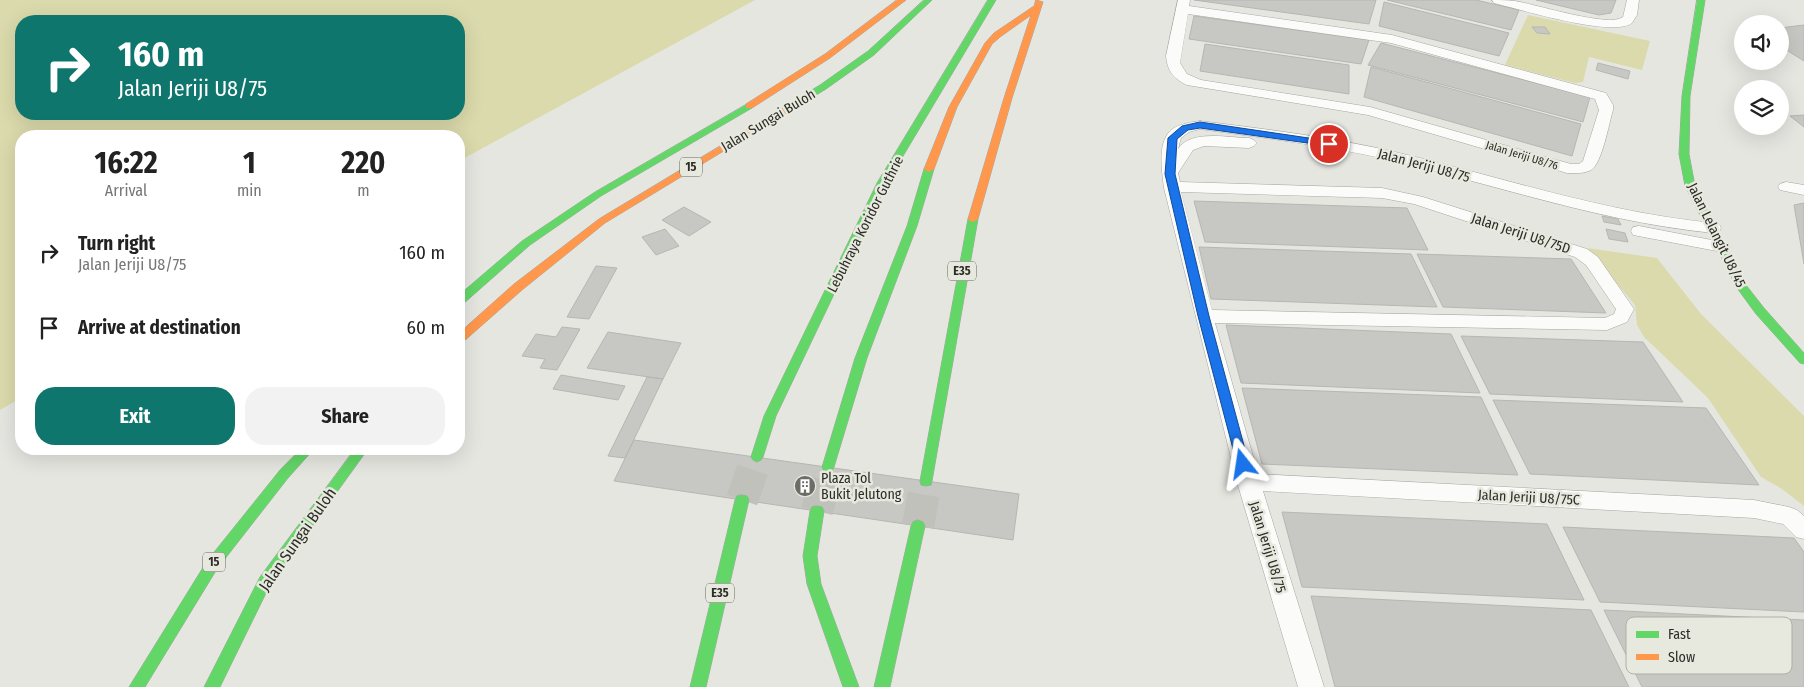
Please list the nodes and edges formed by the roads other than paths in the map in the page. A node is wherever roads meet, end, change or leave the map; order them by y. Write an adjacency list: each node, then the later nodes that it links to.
1 (902, 0): 14 (main road, Jalan Sungai Buloh / 15)
2 (928, 0): 16 (main road, Jalan Sungai Buloh / 15)
3 (992, 0): 20 (main road, Lebuhraya Koridor Guthrie)
4 (1498, 0): 5 (street)
5 (1633, 0)
6 (1701, 0): 12 (main road, Jalan Lelangit U8/45)
7 (1038, 4): 21 (main road); 22 (main road, E35)
8 (1183, 4): 8 (street, Jalan Jeriji U8/76)
9 (1171, 180): 12 (street, Jalan Jeriji U8/75); 13 (street, Jalan Jeriji U8/75); 15 (street, Jalan Jeriji U8/75); 15 (street, Jalan Jeriji U8/75D)
10 (1786, 187): 11 (street)
11 (1804, 190)
12 (1713, 228): 13 (main road, Jalan Lelangit U8/45)
13 (1722, 247): 17 (main road, Jalan Lelangit U8/45)
14 (465, 296)
15 (1204, 316): 23 (street, Jalan Jeriji U8/75)
16 (465, 334)
17 (1804, 360)
18 (302, 455): 28 (main road, 15)
19 (358, 455): 29 (main road, Jalan Sungai Buloh)
20 (757, 457)
21 (828, 467)
22 (926, 481)
23 (1248, 482): 27 (street, Jalan Jeriji U8/75C); 33 (street, Jalan Jeriji U8/75)
24 (742, 500): 30 (main road, E35)
25 (817, 511): 31 (main road)
26 (918, 526): 32 (main road)
27 (1804, 530)
28 (137, 687)
29 (212, 687)
30 (698, 687)
31 (851, 687)
32 (882, 687)
33 (1311, 687)

